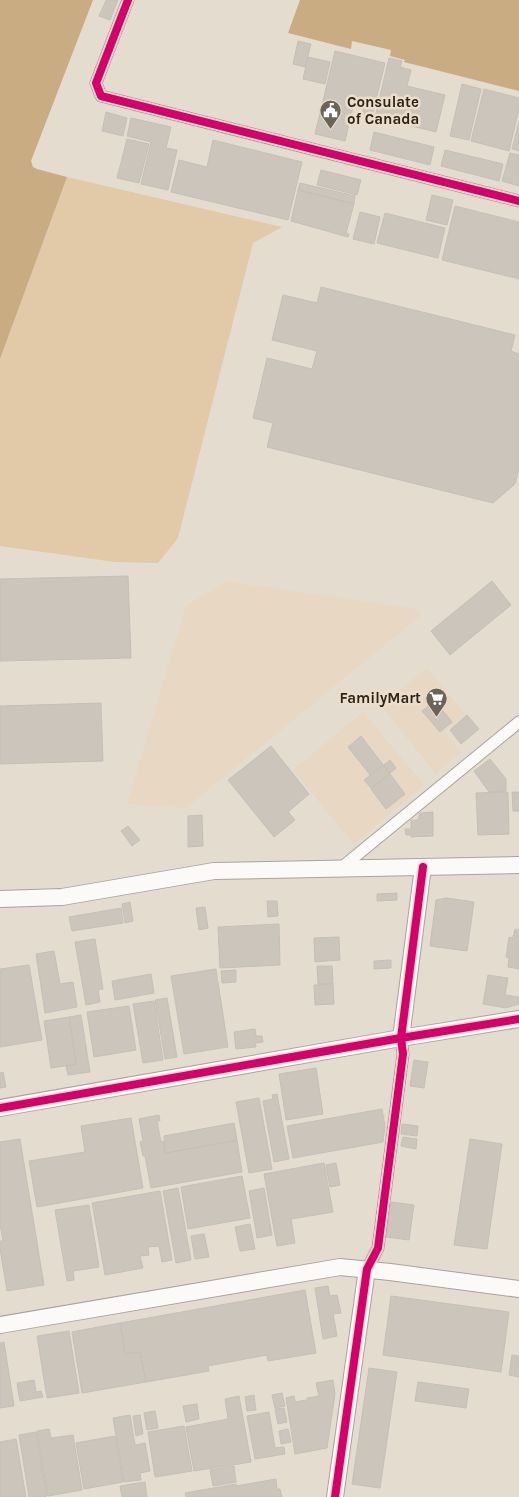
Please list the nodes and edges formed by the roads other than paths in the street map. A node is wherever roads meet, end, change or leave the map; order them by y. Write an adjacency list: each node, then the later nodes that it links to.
1 (128, 0): 2 (street)
2 (519, 201)
3 (519, 722): 6 (street)
4 (519, 865): 5 (street)
5 (423, 867): 6 (street); 9 (street)
6 (341, 868): 7 (street)
7 (0, 899)
8 (519, 1019): 9 (street)
9 (401, 1038): 10 (street); 11 (street)
10 (0, 1108)
11 (368, 1269): 12 (street); 13 (street); 14 (street)
12 (519, 1289)
13 (0, 1325)
14 (335, 1497)

